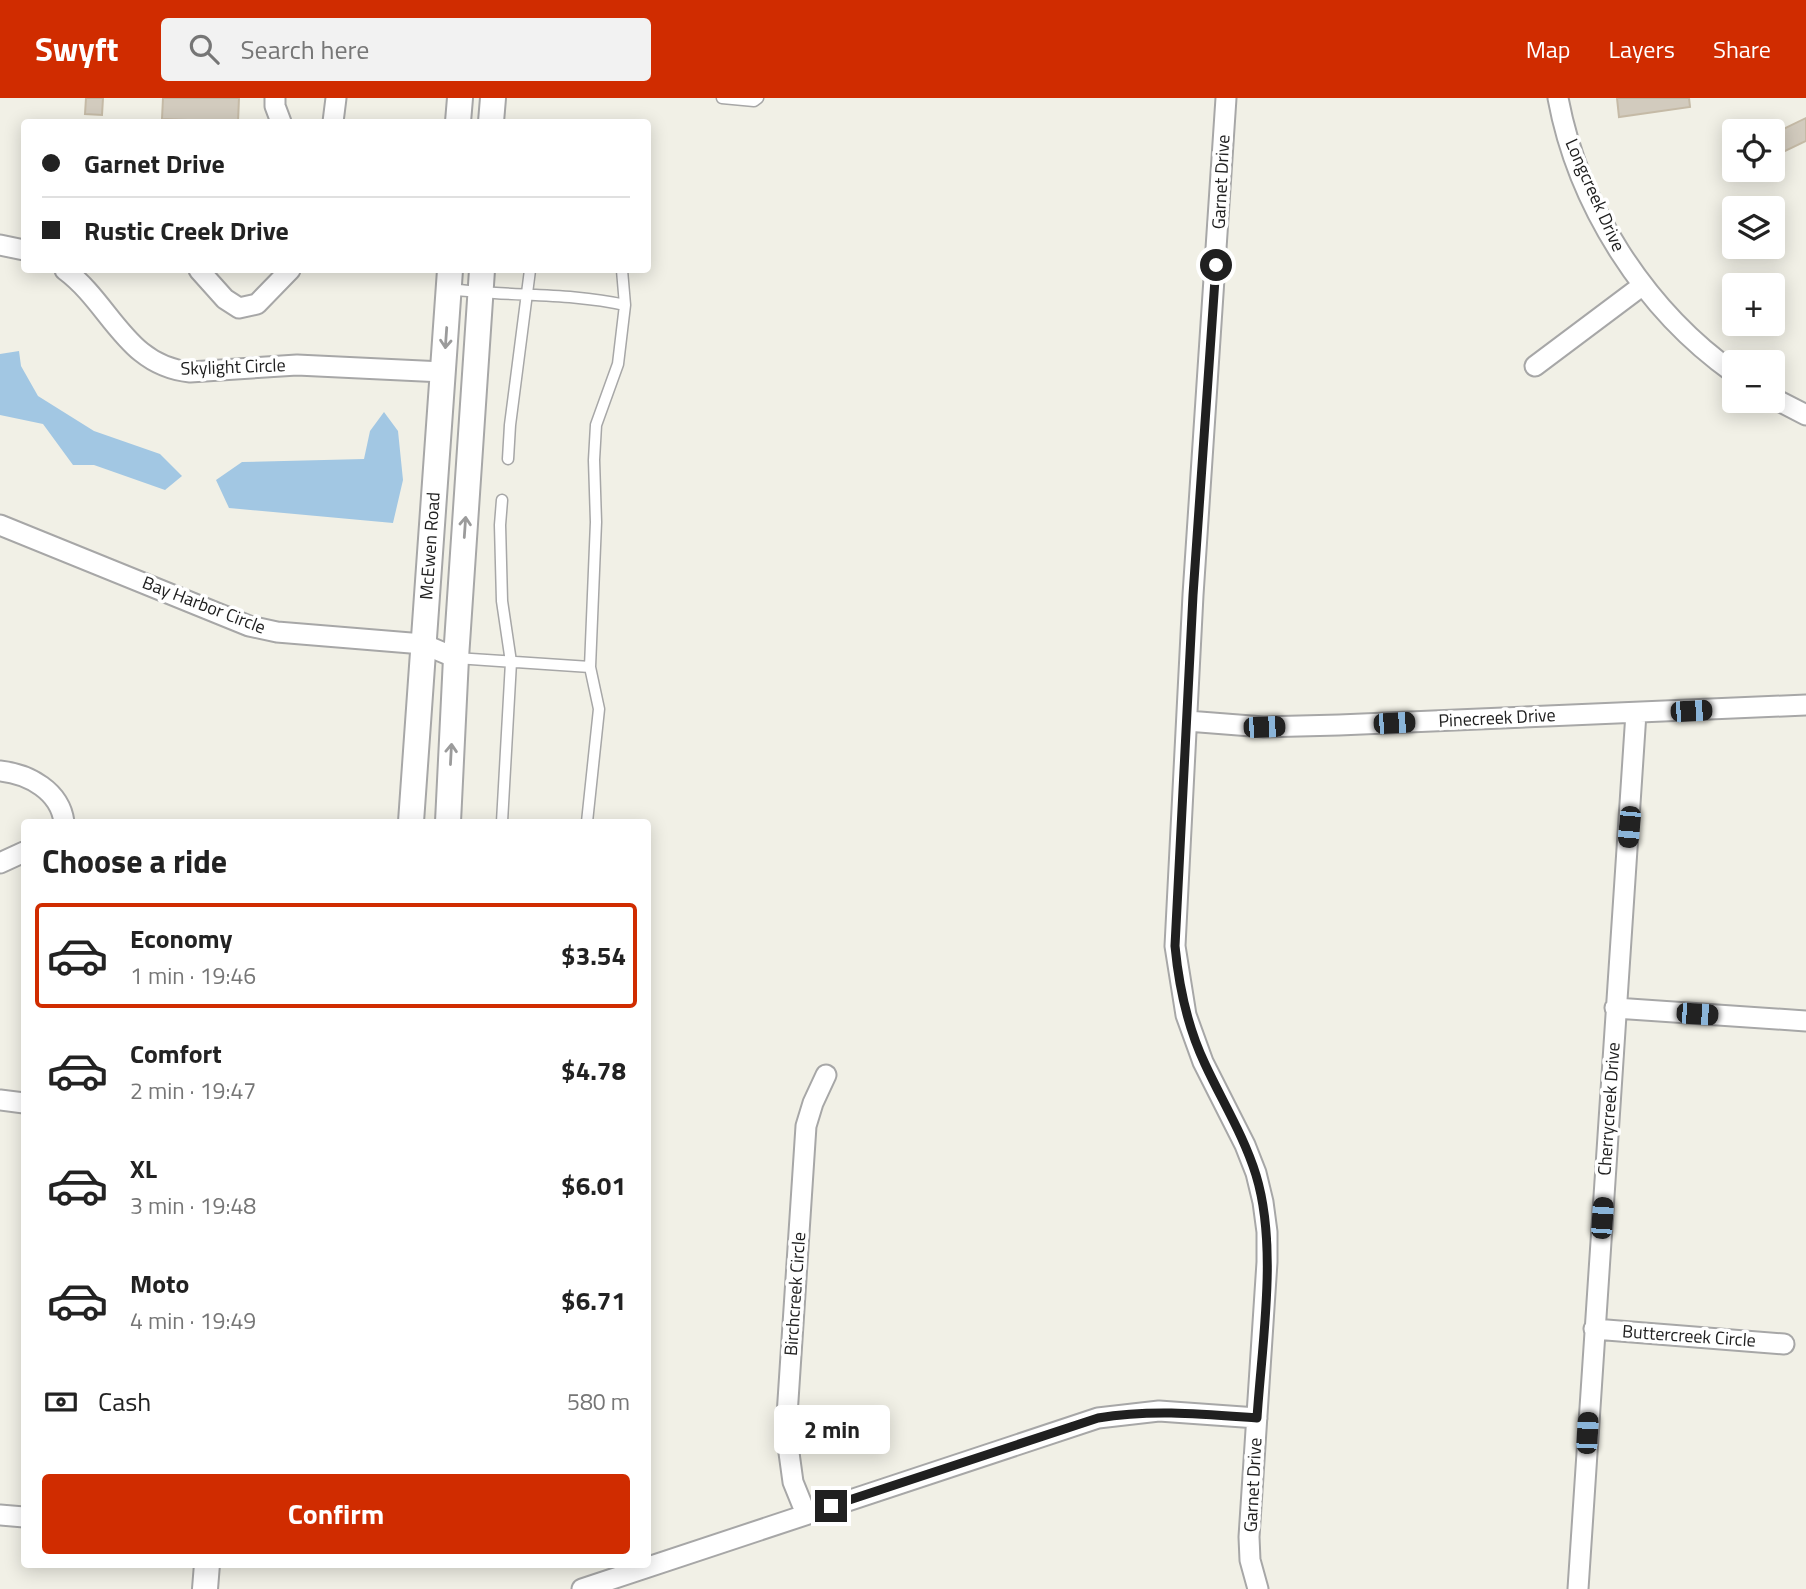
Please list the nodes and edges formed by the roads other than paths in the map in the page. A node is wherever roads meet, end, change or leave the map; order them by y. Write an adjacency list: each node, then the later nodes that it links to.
1 (275, 98): 9 (street)
2 (336, 98): 10 (street)
3 (460, 98): 11 (street)
4 (493, 98): 12 (street)
5 (722, 98): 6 (lane)
6 (758, 98)
7 (1226, 98): 39 (street, Garnet Drive)
8 (1558, 98): 22 (street, Longcreek Drive)
9 (280, 119)
10 (333, 119)
11 (458, 119)
12 (491, 119)
13 (0, 245): 14 (street)
14 (21, 249)
15 (69, 273): 27 (street, Skylight Circle)
16 (202, 273): 17 (street)
17 (287, 273)
18 (530, 273): 23 (lane)
19 (622, 273): 24 (lane)
20 (450, 279): 21 (lane); 27 (street, McEwen Road, one-way to 27)
21 (481, 281): 23 (lane); 34 (street, McEwen Road, one-way to 21)
22 (1643, 285): 25 (street, Longcreek Drive); 26 (street)
23 (526, 296): 24 (lane); 30 (lane)
24 (625, 305): 36 (lane)
25 (1722, 363)
26 (1535, 366)
27 (443, 372): 33 (street, McEwen Road)
28 (1785, 404): 29 (street)
29 (1806, 415)
30 (508, 459)
31 (502, 500): 35 (lane)
32 (0, 525): 33 (street, Bay Harbor Circle)
33 (423, 644): 34 (street, Bay Harbor Circle); 42 (street, McEwen Road)
34 (456, 658): 35 (lane); 43 (street, McEwen Road, one-way to 34)
35 (511, 662): 36 (lane); 44 (lane)
36 (590, 667): 45 (lane)
37 (1806, 705): 38 (street, Pinecreek Drive)
38 (1636, 713): 39 (street, Pinecreek Drive); 48 (street, Cherrycreek Drive)
39 (1187, 721): 55 (street, Garnet Drive)
40 (0, 771): 41 (street)
41 (64, 819)
42 (411, 819)
43 (448, 819)
44 (502, 819)
45 (587, 819)
46 (21, 853): 47 (street)
47 (0, 863)
48 (1615, 1008): 49 (street); 53 (street, Cherrycreek Drive)
49 (1806, 1021)
50 (826, 1075): 56 (street, Birchcreek Circle)
51 (0, 1100): 52 (street)
52 (21, 1103)
53 (1594, 1329): 54 (street, Buttercreek Circle); 65 (street, Cherrycreek Drive)
54 (1784, 1344)
55 (1257, 1418): 56 (street); 64 (street, Garnet Drive)
56 (806, 1514): 59 (street)
57 (0, 1515): 58 (street)
58 (21, 1517)
59 (651, 1566)
60 (207, 1568): 62 (street)
61 (645, 1568): 63 (street)
62 (205, 1589)
63 (582, 1589)
64 (1258, 1589)
65 (1578, 1589)

